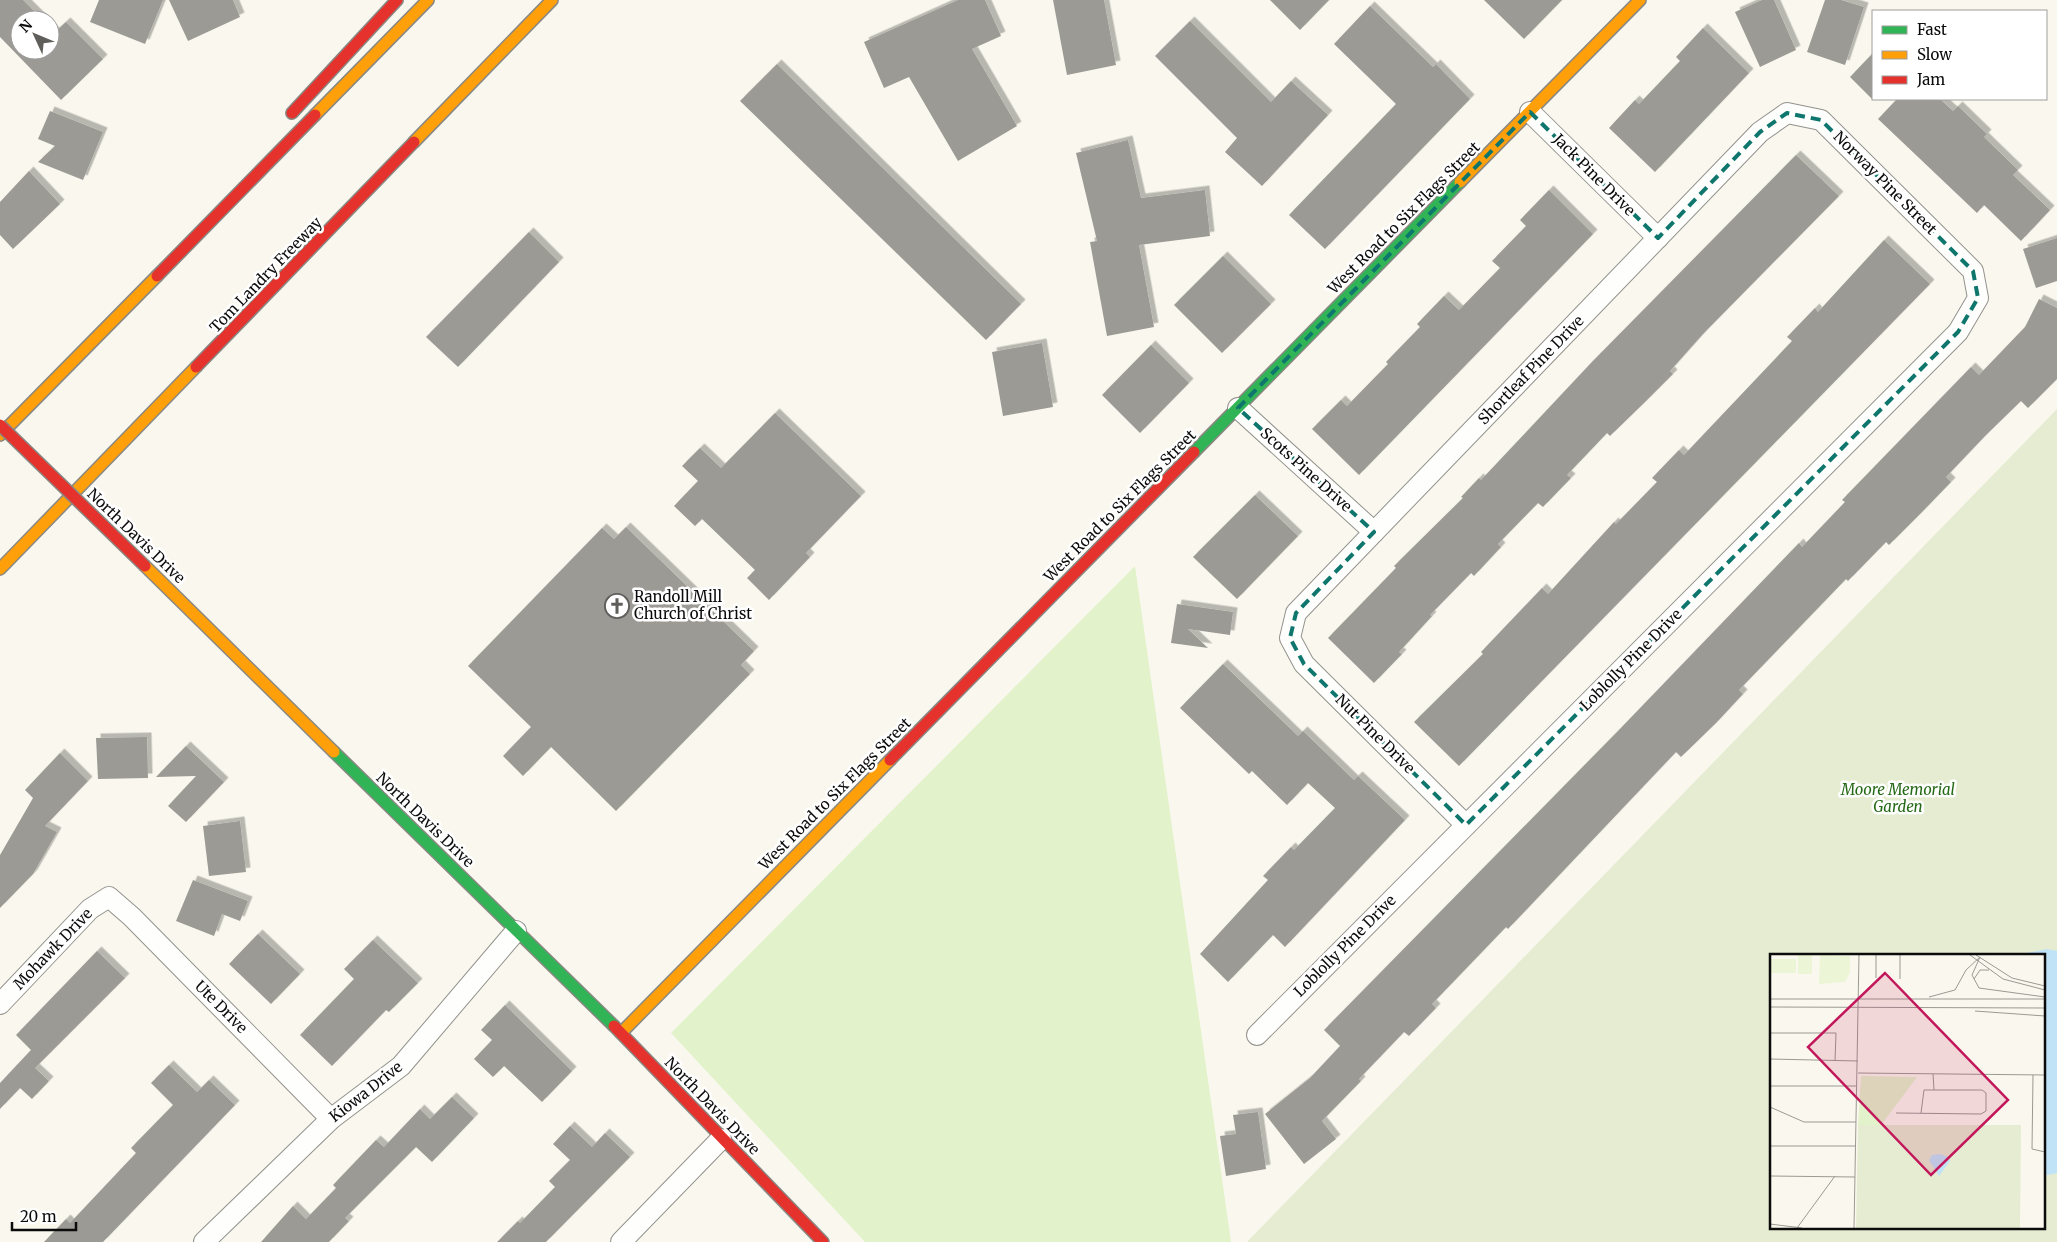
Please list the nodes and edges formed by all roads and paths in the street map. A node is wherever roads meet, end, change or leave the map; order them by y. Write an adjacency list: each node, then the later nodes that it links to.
1 (397, 0): 7 (main road)
2 (428, 0): 11 (main road)
3 (552, 0): 16 (main road, Tom Landry Freeway)
4 (1640, 0): 5 (main road, West Road to Six Flags Street)
5 (1530, 112): 9 (street, Jack Pine Drive); 12 (main road, West Road to Six Flags Street)
6 (1787, 114): 9 (street, Shortleaf Pine Drive); 10 (street, Norway Pine Street)
7 (283, 124)
8 (223, 191): 11 (main road)
9 (1658, 238): 15 (street, Shortleaf Pine Drive)
10 (1973, 271): 18 (street, Loblolly Pine Drive)
11 (91, 340): 14 (main road)
12 (1238, 408): 15 (street, Scots Pine Drive); 22 (main road, West Road to Six Flags Street)
13 (0, 425): 20 (main road, North Davis Drive, bridge)
14 (0, 435)
15 (1374, 532): 17 (street, Shortleaf Pine Drive)
16 (0, 569)
17 (1290, 638): 18 (street, Nut Pine Drive)
18 (1466, 825): 23 (street, Loblolly Pine Drive)
19 (109, 897): 21 (street, Mohawk Drive); 24 (street, Ute Drive)
20 (516, 931): 22 (main road, North Davis Drive); 24 (street, Kiowa Drive)
21 (0, 1004)
22 (621, 1033): 25 (main road, North Davis Drive)
23 (1257, 1035)
24 (332, 1119): 26 (street, Kiowa Drive)
25 (722, 1139): 27 (street); 28 (main road, North Davis Drive)
26 (204, 1242)
27 (620, 1242)
28 (823, 1242)

